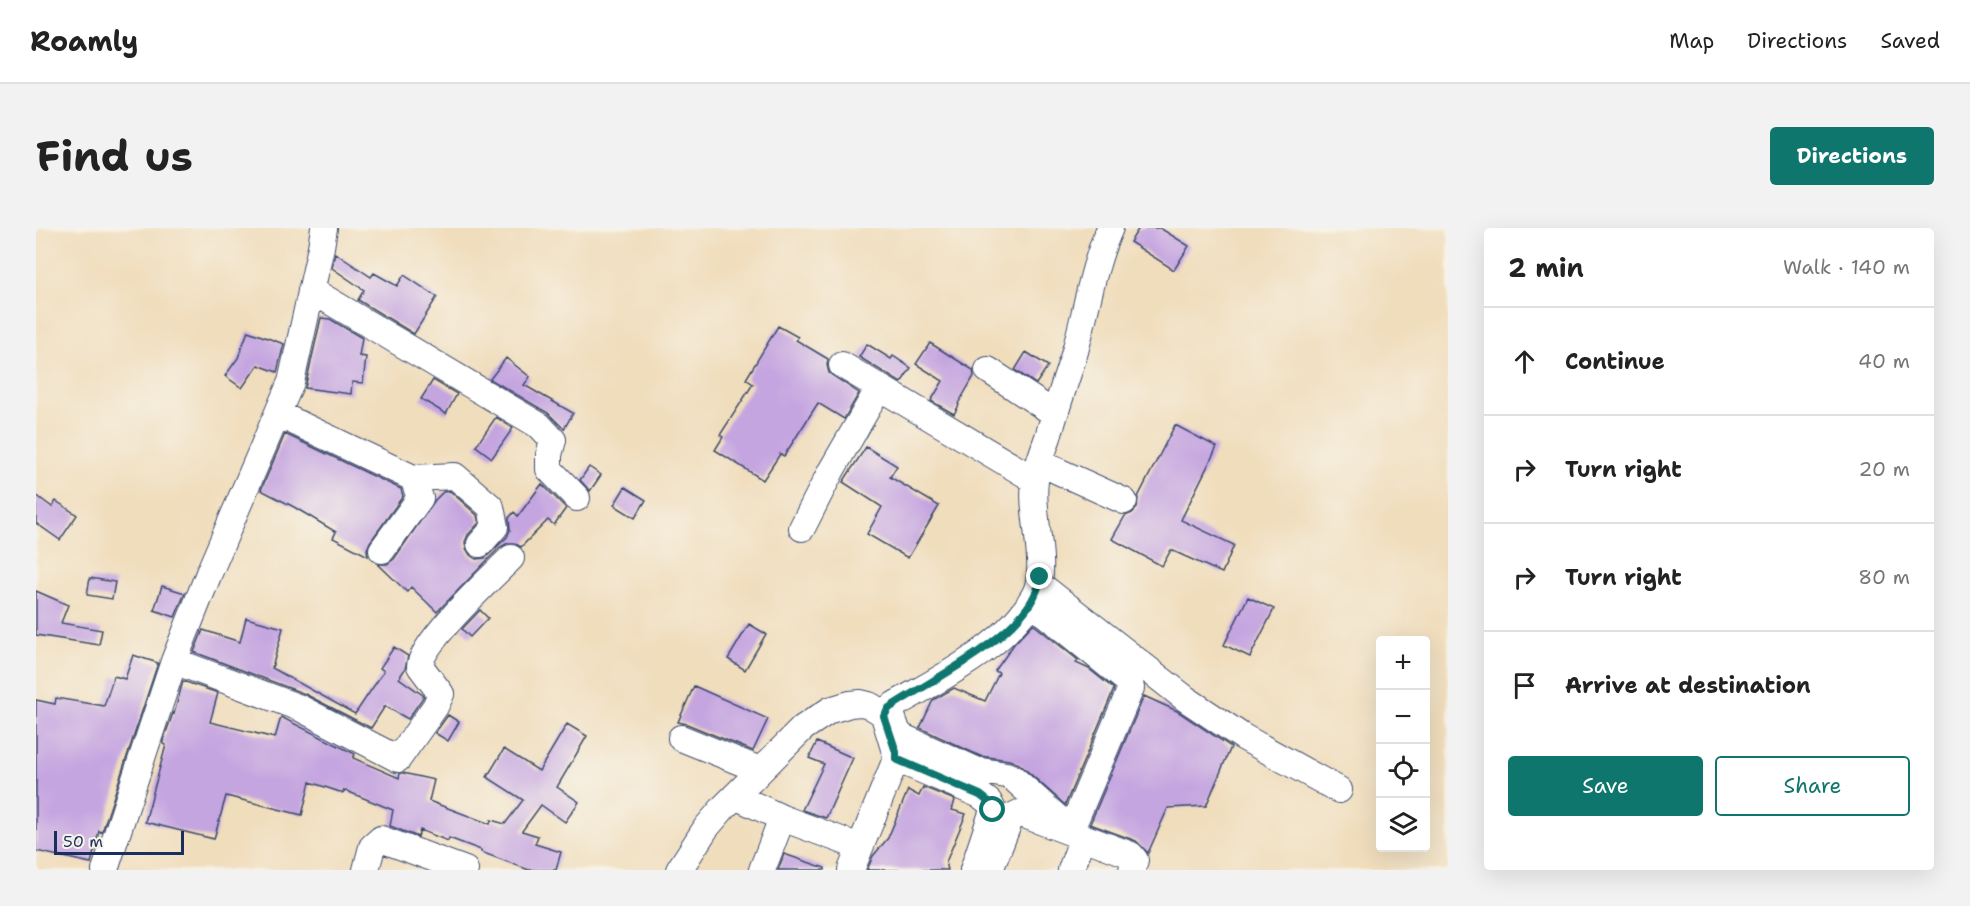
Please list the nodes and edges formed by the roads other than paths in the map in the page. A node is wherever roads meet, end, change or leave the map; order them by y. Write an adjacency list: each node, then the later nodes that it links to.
1 (324, 228): 3 (street)
2 (1110, 228): 8 (street)
3 (311, 290): 7 (street); 11 (street)
4 (842, 365): 6 (street)
5 (988, 370): 8 (street)
6 (879, 388): 9 (street); 13 (street)
7 (278, 414): 10 (street); 18 (street)
8 (1055, 414): 9 (street)
9 (1037, 471): 12 (street); 17 (street)
10 (413, 478): 14 (street); 15 (street)
11 (577, 498)
12 (1124, 501)
13 (802, 528)
14 (480, 544)
15 (382, 549)
16 (511, 558): 18 (street)
17 (1035, 593): 19 (street); 19 (street); 23 (street)
18 (174, 661): 28 (street)
19 (887, 711): 21 (street); 22 (street)
20 (681, 738): 22 (street)
21 (896, 759): 27 (street); 33 (street)
22 (760, 770): 24 (street)
23 (1339, 790)
24 (735, 796): 25 (street); 31 (street)
25 (782, 818): 27 (street); 32 (street)
26 (1083, 837): 34 (street); 35 (street); 36 (street)
27 (855, 858)
28 (105, 870)
29 (366, 870): 30 (street)
30 (465, 870)
31 (679, 870)
32 (762, 870)
33 (973, 870)
34 (990, 870)
35 (1071, 870)
36 (1132, 870)

